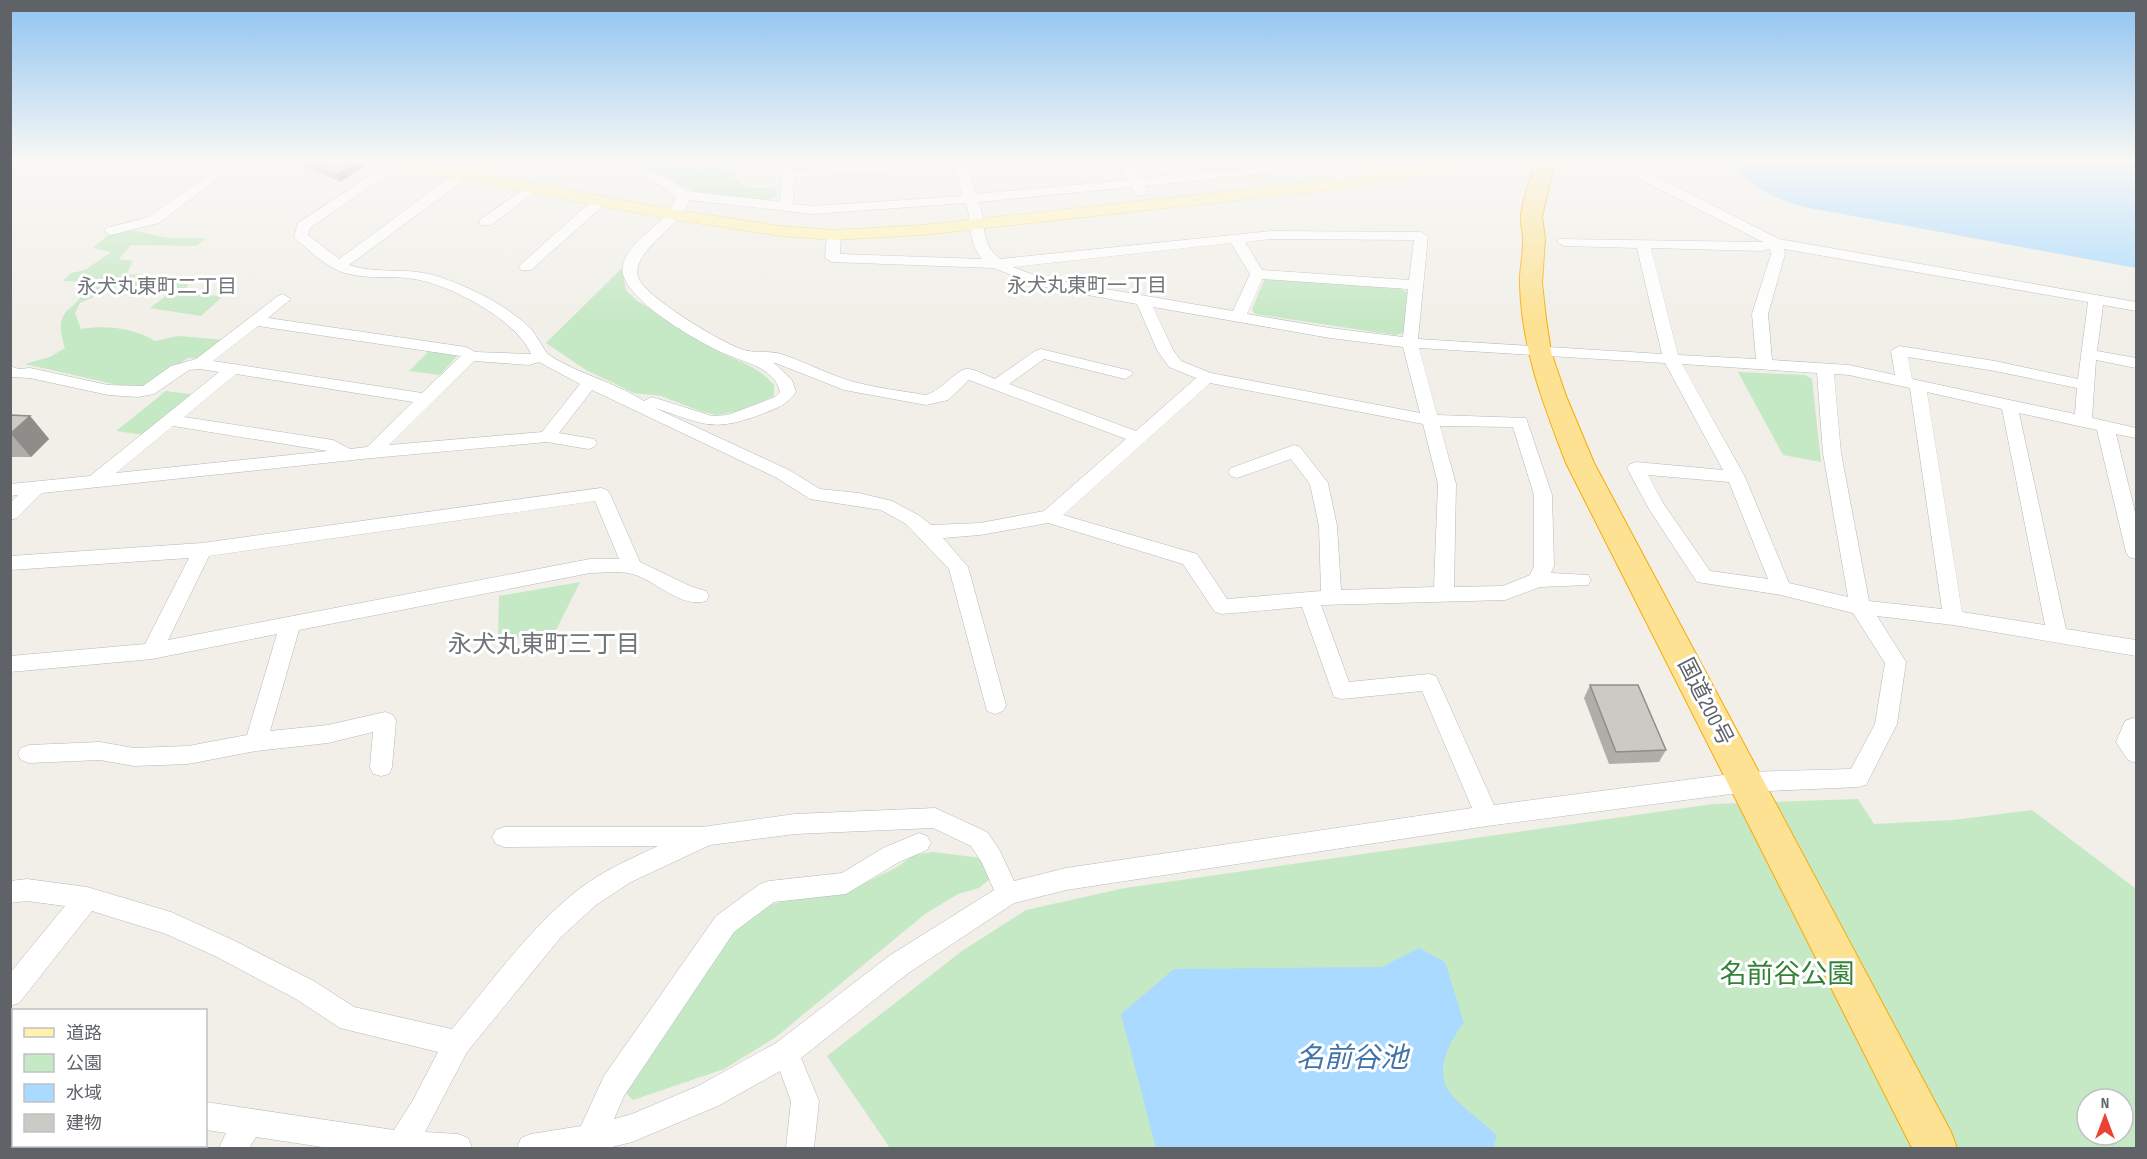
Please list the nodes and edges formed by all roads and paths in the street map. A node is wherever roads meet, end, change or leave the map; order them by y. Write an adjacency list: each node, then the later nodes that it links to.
1 (164, 213): 16 (street)
2 (322, 213): 25 (street)
3 (410, 213): 25 (street)
4 (498, 213): 15 (street)
5 (587, 213): 26 (street)
6 (673, 213): 38 (street)
7 (711, 213): 17 (main road)
8 (735, 213): 9 (main road)
9 (966, 213)
10 (971, 213): 17 (main road)
11 (975, 213): 24 (street)
12 (1532, 213): 19 (highway, 国道200号)
13 (1548, 213): 19 (highway, 国道200号)
14 (1716, 213): 21 (street)
15 (486, 222)
16 (111, 231)
17 (834, 235): 24 (street)
18 (1234, 238): 24 (street); 27 (street); 29 (street)
19 (1534, 239): 37 (highway, 国道200号)
20 (1564, 242): 22 (street)
21 (1775, 243): 22 (street); 31 (street); 45 (street)
22 (1643, 245): 42 (street)
23 (434, 262): 28 (street)
24 (996, 264): 32 (street)
25 (340, 265): 28 (street)
26 (526, 267)
27 (1257, 274): 29 (street); 34 (street)
28 (417, 275): 41 (street)
29 (1416, 285): 36 (street)
30 (283, 299): 35 (street)
31 (2096, 299): 33 (street); 39 (street)
32 (1143, 301): 34 (street); 50 (street)
33 (2136, 306)
34 (1238, 317): 36 (street)
35 (255, 321): 40 (street); 44 (street)
36 (1410, 343): 37 (street); 59 (street)
37 (1539, 352): 42 (street); 100 (highway, 国道200号)
38 (738, 353): 53 (street); 56 (street)
39 (2088, 354): 43 (street); 54 (street)
40 (470, 356): 41 (street); 55 (street)
41 (540, 356): 51 (street)
42 (1671, 360): 45 (street); 69 (street)
43 (2136, 363)
44 (200, 364): 47 (street); 48 (street)
45 (1764, 366): 46 (street)
46 (1825, 369): 52 (street); 87 (street)
47 (231, 370): 55 (street); 58 (street)
48 (10, 371)
49 (1125, 374): 53 (street)
50 (1207, 376): 59 (street); 64 (street)
51 (590, 383): 56 (street); 63 (street)
52 (1911, 383): 54 (street); 57 (street); 88 (street)
53 (999, 384): 64 (street)
54 (2085, 385): 60 (street)
55 (426, 399): 66 (street)
56 (634, 402): 75 (street)
57 (2009, 404): 60 (street); 90 (street)
58 (170, 420): 67 (street); 70 (street)
59 (1431, 420): 80 (street); 83 (street)
60 (2083, 421): 61 (street)
61 (2105, 426): 62 (street); 77 (street)
62 (2136, 433)
63 (547, 437): 65 (street); 66 (street)
64 (1139, 438): 74 (street)
65 (588, 443)
66 (372, 452): 67 (street)
67 (348, 455): 70 (street)
68 (1237, 472): 85 (street)
69 (1736, 477): 82 (street); 82 (street)
70 (94, 482): 71 (street)
71 (35, 489): 72 (street); 73 (street)
72 (10, 490)
73 (10, 514)
74 (1050, 516): 75 (street); 86 (street)
75 (927, 532): 94 (street)
76 (202, 550): 78 (street); 79 (street); 92 (street)
77 (2136, 552)
78 (10, 563)
79 (632, 566): 84 (street); 89 (street)
80 (1538, 580): 81 (street); 83 (street)
81 (1581, 580)
82 (1781, 588): 87 (street)
83 (1444, 594): 85 (street)
84 (699, 596)
85 (1331, 597): 86 (street)
86 (1310, 600): 101 (street)
87 (1860, 607): 88 (street); 100 (street)
88 (1953, 618): 90 (street)
89 (290, 626): 92 (street); 96 (street)
90 (2057, 636): 91 (street)
91 (2136, 648)
92 (152, 651): 93 (street)
93 (10, 664)
94 (995, 705)
95 (2136, 728): 98 (street)
96 (256, 742): 97 (street); 99 (street)
97 (29, 754)
98 (2136, 754)
99 (381, 767)
100 (1752, 795): 101 (street); 119 (highway, 国道200号)
101 (1486, 816): 106 (street)
102 (708, 836): 103 (street); 106 (street); 109 (street)
103 (504, 837)
104 (919, 843): 113 (street)
105 (10, 892): 107 (street)
106 (1008, 894): 110 (street)
107 (87, 898): 108 (street); 109 (street)
108 (10, 994)
109 (457, 1043): 114 (street)
110 (786, 1053): 113 (street); 118 (street)
111 (207, 1116): 112 (street)
112 (249, 1122): 114 (street); 115 (street)
113 (589, 1144): 117 (street)
114 (401, 1145): 116 (street)
115 (233, 1149)
116 (458, 1149)
117 (531, 1149)
118 (800, 1149)
119 (1935, 1149)

